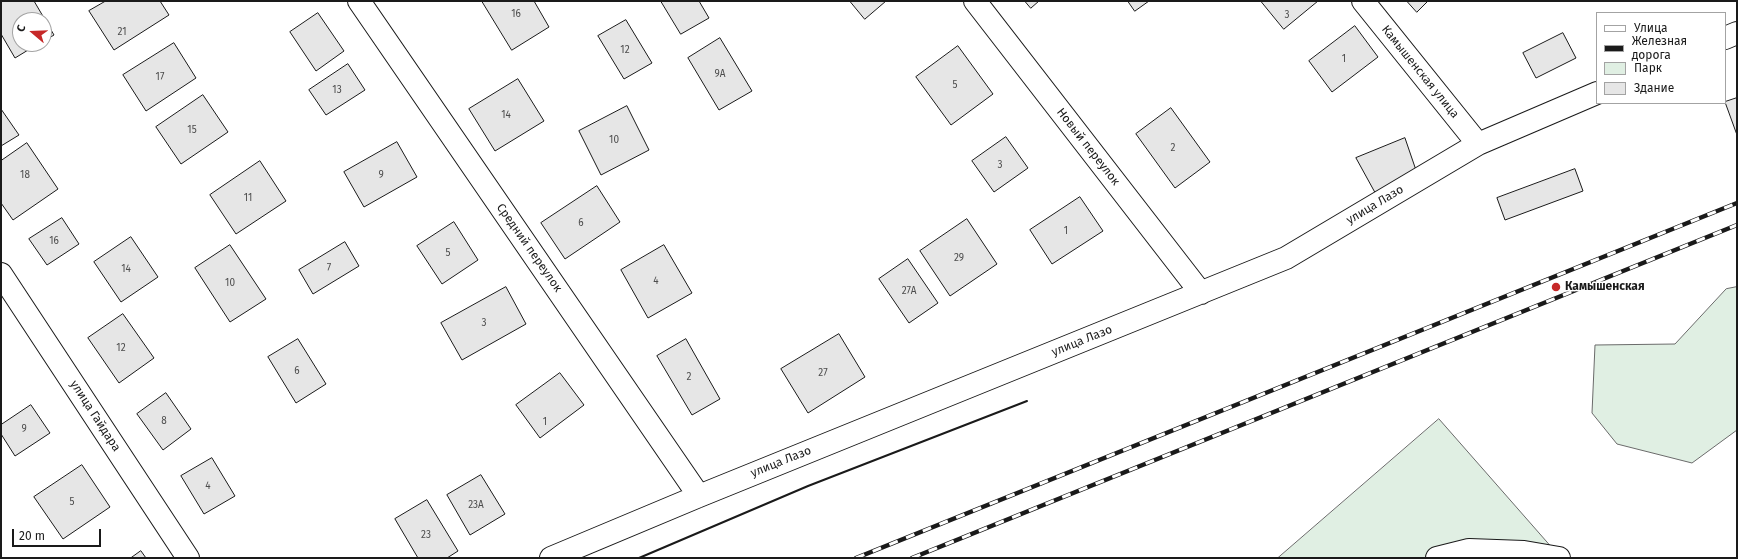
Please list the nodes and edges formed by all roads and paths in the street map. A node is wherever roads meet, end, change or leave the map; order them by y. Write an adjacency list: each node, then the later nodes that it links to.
1 (359, 1): 10 (main road, Средний переулок)
2 (974, 1): 9 (main road, Новый переулок)
3 (1363, 1): 7 (main road, Камышенская улица)
4 (1737, 32): 5 (main road)
5 (1726, 38)
6 (1596, 93): 7 (main road, улица Лазо)
7 (1478, 144): 9 (main road, улица Лазо)
8 (1, 274): 11 (main road, улица Гайдара)
9 (1201, 293): 10 (main road, улица Лазо)
10 (699, 496): 12 (main road, улица Лазо)
11 (188, 558)
12 (551, 558)
13 (1437, 558): 14 (main road)
14 (1558, 558)

